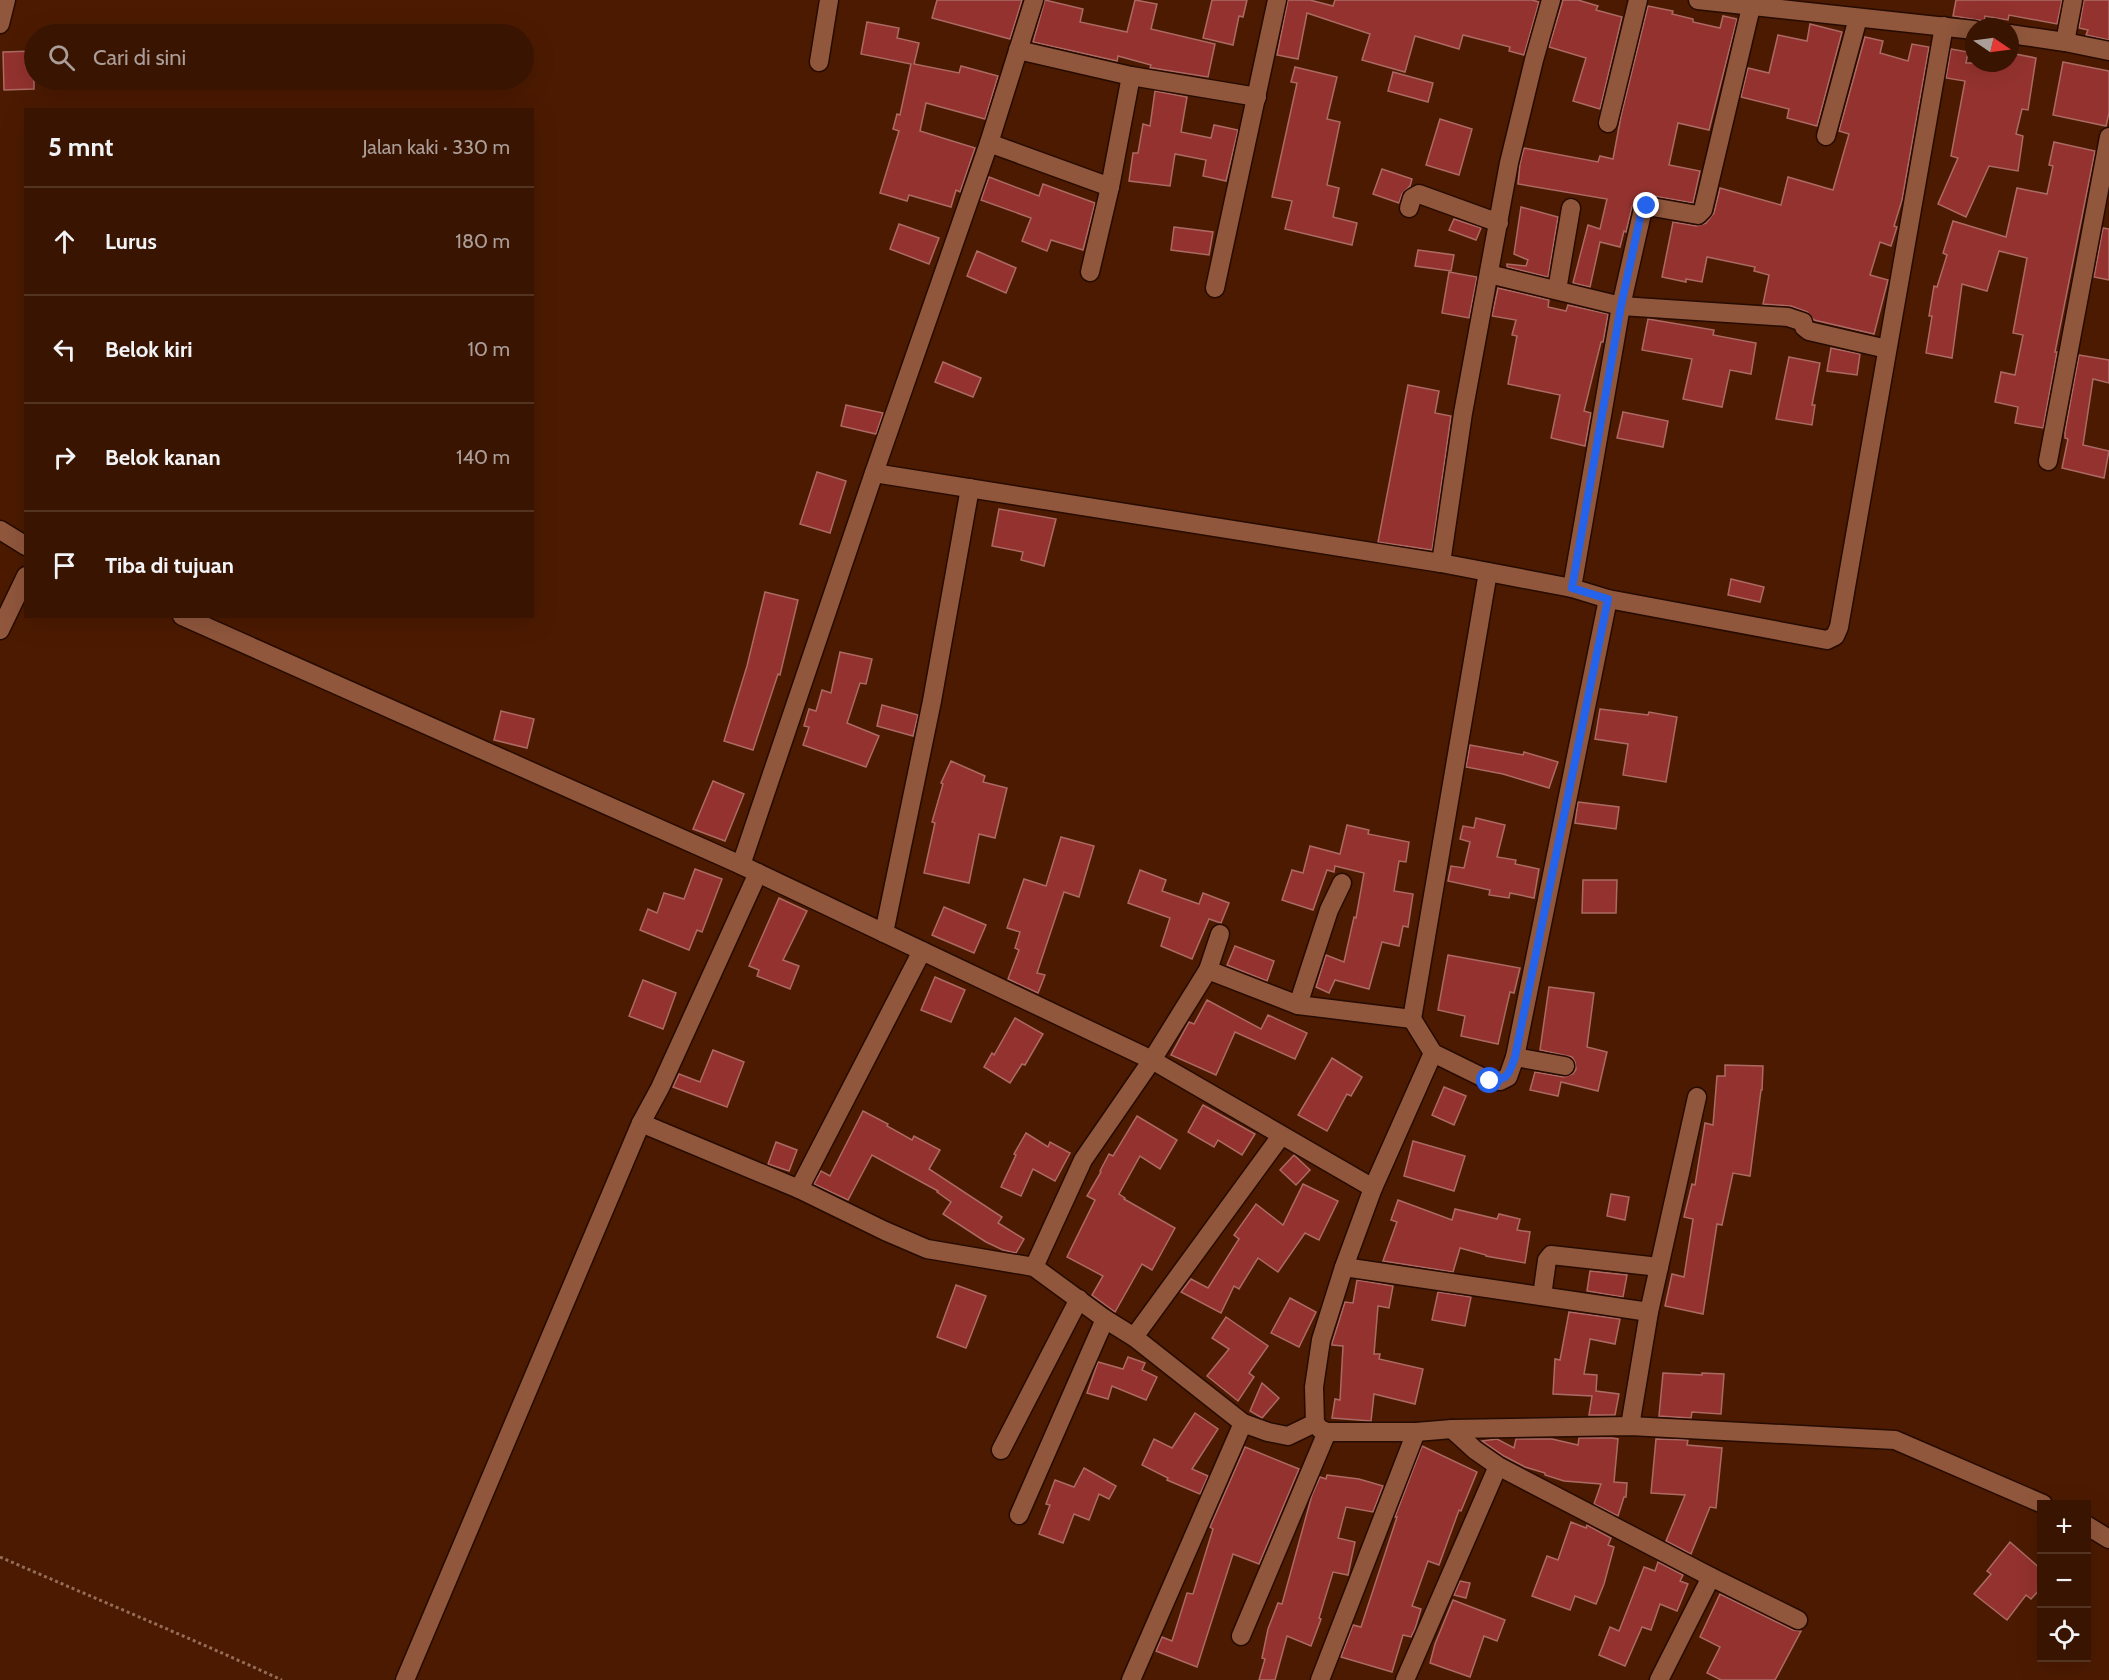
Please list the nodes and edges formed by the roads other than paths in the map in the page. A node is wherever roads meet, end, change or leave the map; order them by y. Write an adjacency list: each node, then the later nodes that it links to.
1 (6, 0): 13 (street)
2 (829, 0): 20 (street)
3 (1034, 0): 18 (street)
4 (1277, 0): 22 (street)
5 (1551, 0): 30 (street)
6 (1638, 0): 23 (street)
7 (1698, 0): 9 (street)
8 (2073, 0): 17 (street)
9 (1732, 2): 11 (street)
10 (1800, 6): 11 (street); 12 (street)
11 (1751, 7): 35 (street)
12 (1858, 18): 14 (street); 24 (street)
13 (0, 24)
14 (1944, 26): 15 (street); 36 (street)
15 (1965, 29)
16 (2019, 35): 17 (street)
17 (2065, 42): 19 (street)
18 (1018, 51): 21 (street); 26 (street)
19 (2109, 51)
20 (819, 62)
21 (1131, 76): 22 (street); 27 (street)
22 (1257, 97): 33 (street)
23 (1608, 123)
24 (1826, 136)
25 (2109, 136): 37 (street)
26 (989, 143): 27 (street); 38 (street)
27 (1110, 187): 31 (street)
28 (1409, 208): 30 (street)
29 (1570, 208): 34 (street)
30 (1499, 223): 32 (street)
31 (1090, 272)
32 (1489, 274): 34 (street); 42 (street)
33 (1215, 288)
34 (1557, 290): 35 (street)
35 (1621, 306): 36 (street); 45 (street)
36 (1887, 349): 46 (street)
37 (2048, 461)
38 (874, 472): 39 (street); 49 (street)
39 (970, 488): 42 (street); 52 (street)
40 (0, 530): 41 (street)
41 (24, 545)
42 (1441, 562): 43 (street)
43 (1488, 572): 45 (street); 57 (street)
44 (24, 580): 48 (street)
45 (1572, 588): 46 (street)
46 (1608, 599): 59 (street)
47 (186, 618): 49 (street)
48 (0, 630)
49 (741, 865): 50 (street)
50 (758, 873): 52 (street); 63 (street)
51 (1342, 883): 56 (street)
52 (884, 933): 54 (street)
53 (1220, 934): 55 (street)
54 (922, 951): 60 (street); 66 (street)
55 (1208, 970): 56 (street); 60 (street)
56 (1298, 1005): 57 (street)
57 (1412, 1019): 58 (street)
58 (1433, 1053): 59 (street); 65 (street)
59 (1515, 1057): 61 (street)
60 (1152, 1060): 64 (street); 67 (street)
61 (1565, 1066)
62 (1697, 1096): 69 (street)
63 (641, 1123): 66 (street); 89 (street)
64 (1281, 1136): 65 (street); 74 (street)
65 (1373, 1188): 68 (street)
66 (799, 1190): 67 (street)
67 (1034, 1267): 71 (street)
68 (1344, 1267): 70 (street); 77 (street)
69 (1659, 1267): 70 (street); 72 (street)
70 (1542, 1296): 72 (street)
71 (1079, 1299): 73 (street); 80 (street)
72 (1649, 1312): 76 (street)
73 (1105, 1319): 74 (street); 83 (street)
74 (1134, 1336): 75 (street)
75 (1243, 1423): 77 (street); 90 (street)
76 (1630, 1426): 78 (street); 82 (street)
77 (1321, 1427): 79 (street); 88 (street)
78 (1452, 1429): 79 (street); 81 (street)
79 (1416, 1432): 91 (street)
80 (1001, 1450)
81 (1498, 1466): 86 (street); 92 (street)
82 (2037, 1501)
83 (1019, 1515)
84 (2091, 1528): 85 (street)
85 (2109, 1539)
86 (1711, 1577): 87 (street); 93 (street)
87 (1798, 1620)
88 (1241, 1636)
89 (405, 1680)
90 (1131, 1680)
91 (1320, 1680)
92 (1405, 1680)
93 (1659, 1680)

